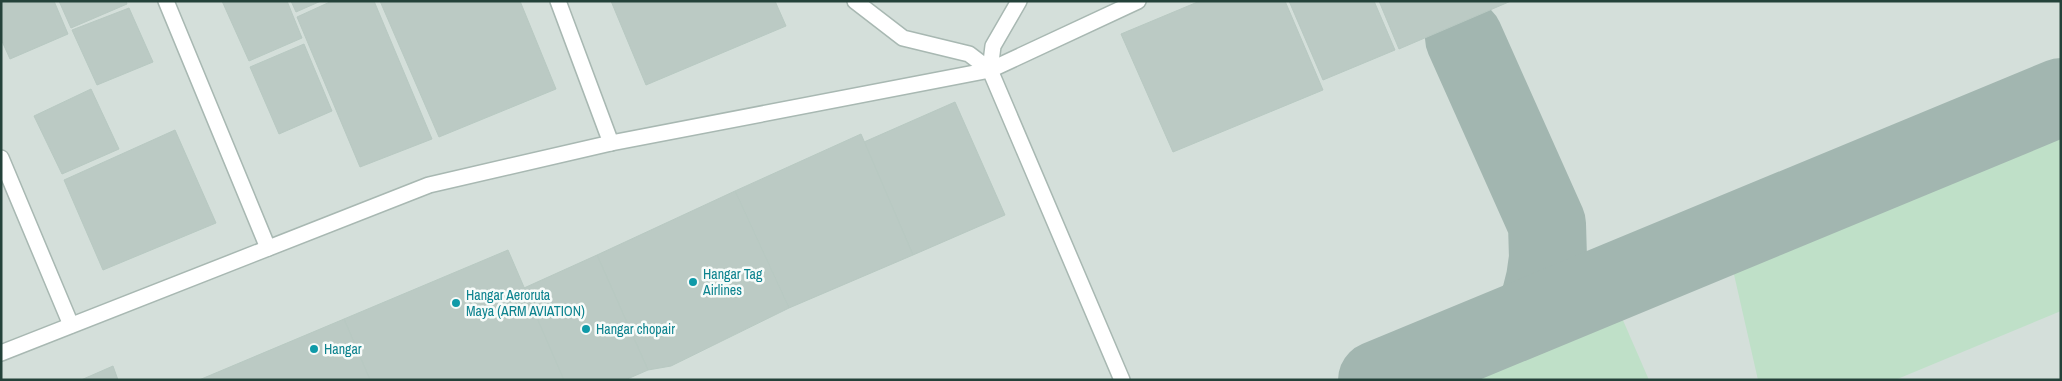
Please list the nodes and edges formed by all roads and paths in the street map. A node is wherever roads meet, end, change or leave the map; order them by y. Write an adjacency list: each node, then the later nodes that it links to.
1 (166, 1): 9 (lane)
2 (558, 1): 7 (lane)
3 (855, 1): 6 (lane)
4 (1019, 1): 6 (lane)
5 (1138, 1): 6 (lane)
6 (990, 70): 7 (lane); 12 (lane)
7 (611, 142): 9 (lane)
8 (1, 158): 10 (lane)
9 (268, 248): 10 (lane)
10 (71, 325): 11 (lane)
11 (1, 353)
12 (1122, 380)

